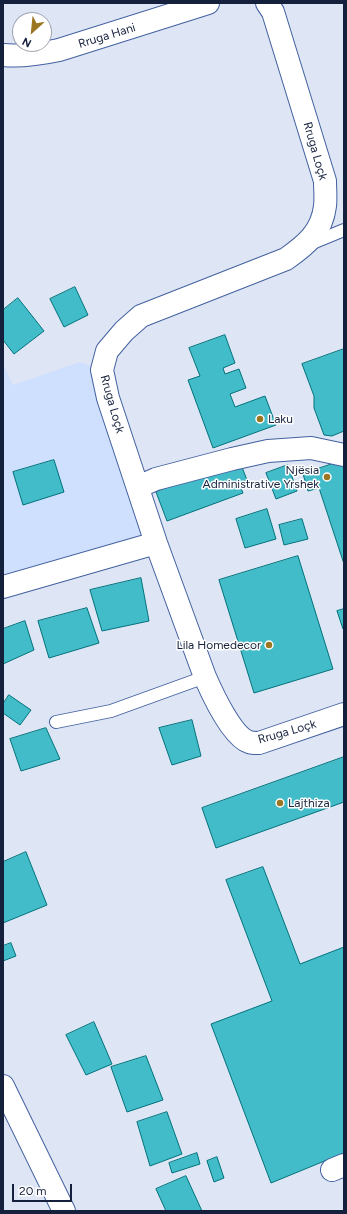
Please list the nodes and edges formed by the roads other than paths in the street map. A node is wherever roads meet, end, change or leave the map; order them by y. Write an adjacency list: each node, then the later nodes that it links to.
1 (208, 3): 3 (street, Rruga Hani)
2 (267, 3): 5 (street, Rruga Loçk)
3 (3, 55)
4 (344, 230): 5 (lane)
5 (304, 246): 7 (street, Rruga Loçk)
6 (344, 455): 7 (street)
7 (138, 487): 8 (street, Rruga Loçk)
8 (156, 543): 9 (street); 10 (street, Rruga Loçk)
9 (3, 587)
10 (205, 677): 11 (street, Rruga Loçk); 12 (lane)
11 (344, 714)
12 (56, 722)
13 (3, 1086): 14 (street)
14 (64, 1211)

